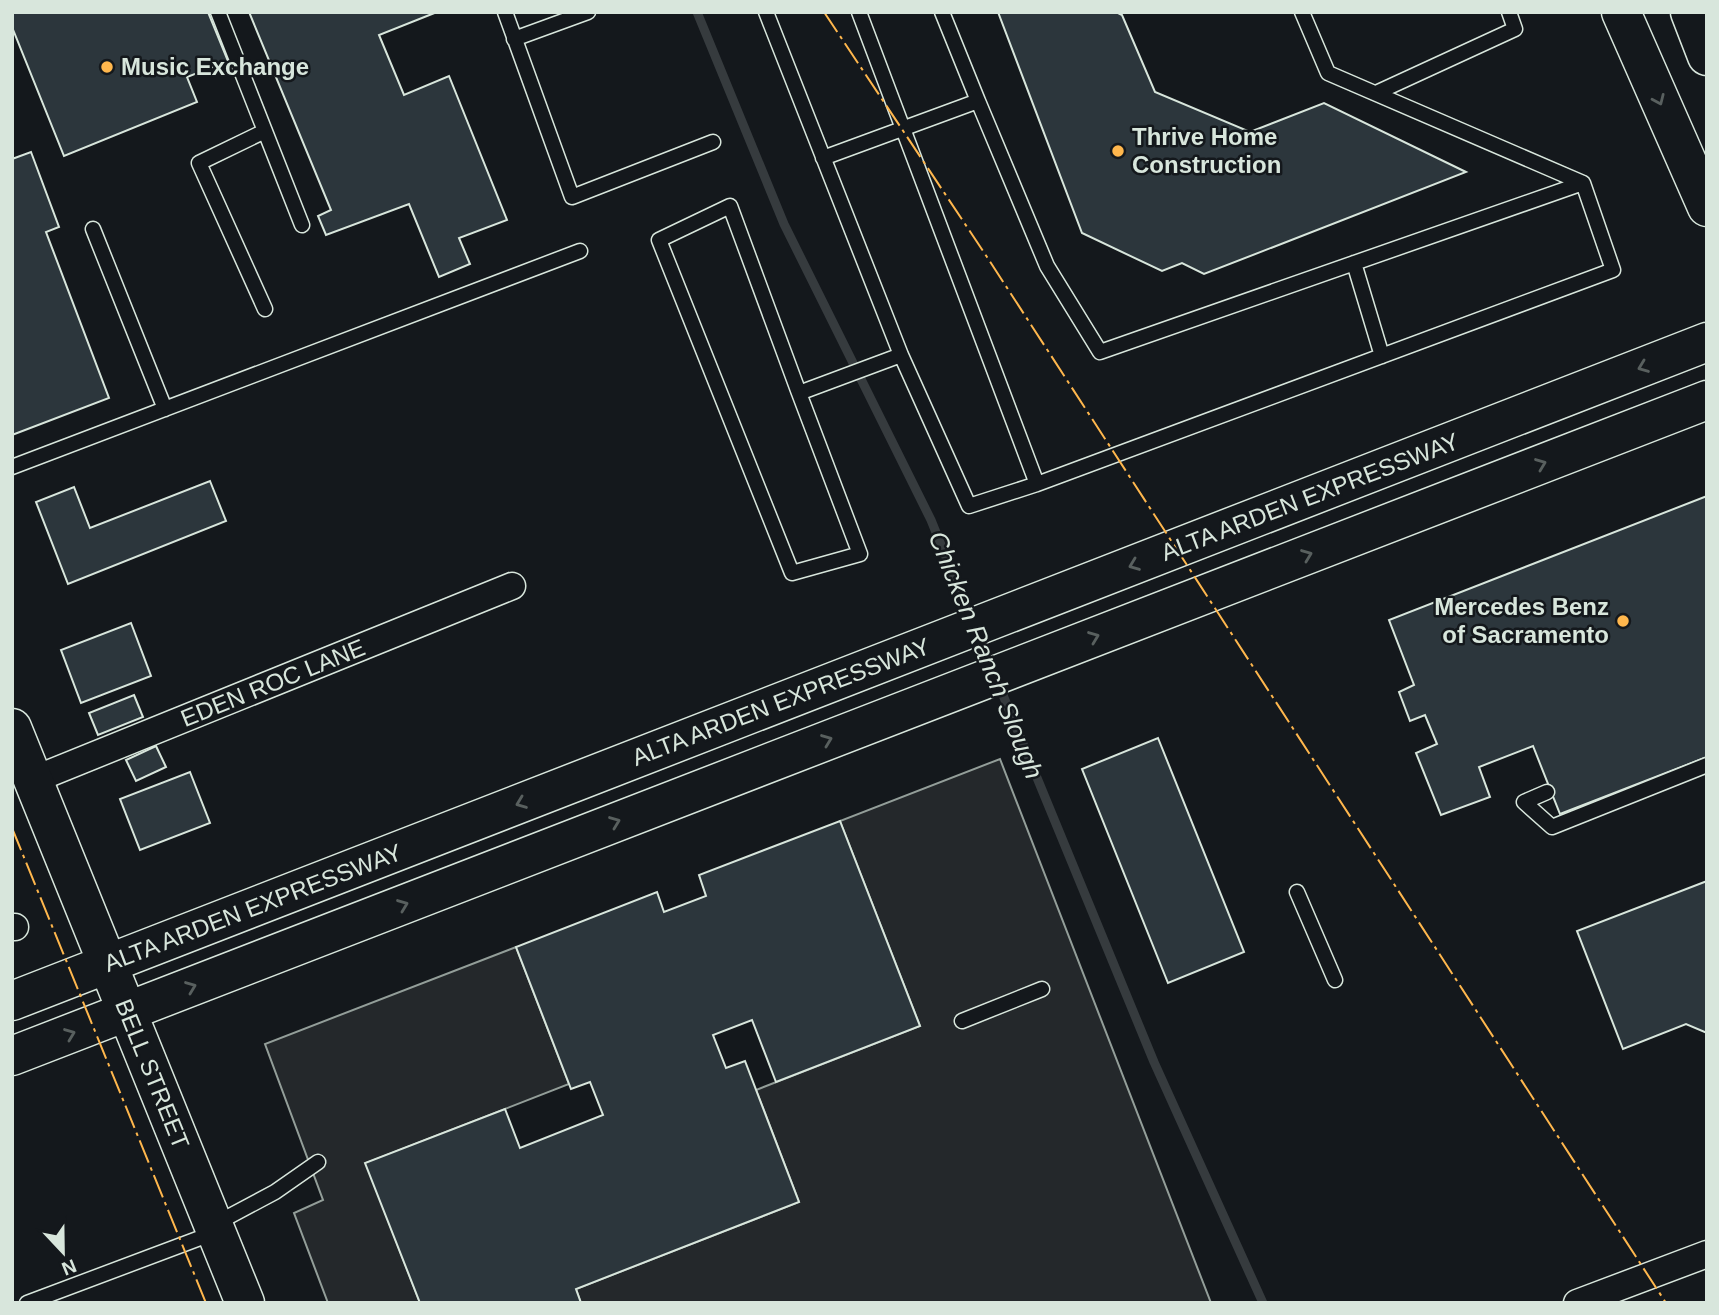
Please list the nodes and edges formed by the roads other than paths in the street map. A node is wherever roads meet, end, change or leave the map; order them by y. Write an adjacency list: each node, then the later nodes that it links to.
1 (218, 12): 15 (lane)
2 (505, 12): 11 (lane)
3 (588, 12): 11 (lane)
4 (766, 12): 18 (lane)
5 (859, 12): 16 (lane)
6 (942, 12): 14 (lane)
7 (1303, 12): 13 (lane)
8 (1509, 12): 13 (lane)
9 (1621, 12): 20 (main road, one-way to 20)
10 (1690, 12): 12 (main road)
11 (514, 39): 17 (lane)
12 (1707, 56)
13 (1376, 93): 19 (lane)
14 (978, 101): 16 (lane); 24 (lane)
15 (265, 131): 21 (lane); 25 (lane)
16 (904, 131): 18 (lane); 33 (lane)
17 (712, 142)
18 (823, 158): 27 (lane)
19 (1583, 183): 24 (lane); 28 (lane)
20 (1707, 207)
21 (302, 225)
22 (93, 229): 31 (lane)
23 (580, 251): 31 (lane)
24 (1354, 263): 28 (lane)
25 (265, 309)
26 (1707, 342): 40 (main road, ALTA ARDEN EXPRESSWAY, one-way to 40)
27 (901, 355): 29 (lane); 33 (lane)
28 (1382, 356): 33 (lane)
29 (799, 393): 29 (lane)
30 (1707, 400): 44 (main road, ALTA ARDEN EXPRESSWAY, one-way to 30)
31 (165, 409): 32 (lane)
32 (12, 467)
33 (1037, 484)
34 (512, 586): 37 (street, EDEN ROC LANE)
35 (12, 728): 37 (main road, BELL STREET)
36 (1707, 765): 38 (lane)
37 (33, 780): 40 (main road, BELL STREET)
38 (1547, 792)
39 (1297, 892): 41 (lane)
40 (108, 965): 43 (main road, ALTA ARDEN EXPRESSWAY); 44 (main road, BELL STREET)
41 (1335, 980)
42 (1042, 989): 45 (lane)
43 (12, 1000)
44 (127, 1012): 46 (main road, ALTA ARDEN EXPRESSWAY, one-way to 44); 48 (main road, BELL STREET)
45 (962, 1021)
46 (12, 1056)
47 (318, 1162): 48 (lane)
48 (215, 1228): 50 (lane); 51 (main road, BELL STREET)
49 (1707, 1254): 52 (street)
50 (27, 1303)
51 (245, 1303)
52 (1577, 1303)

